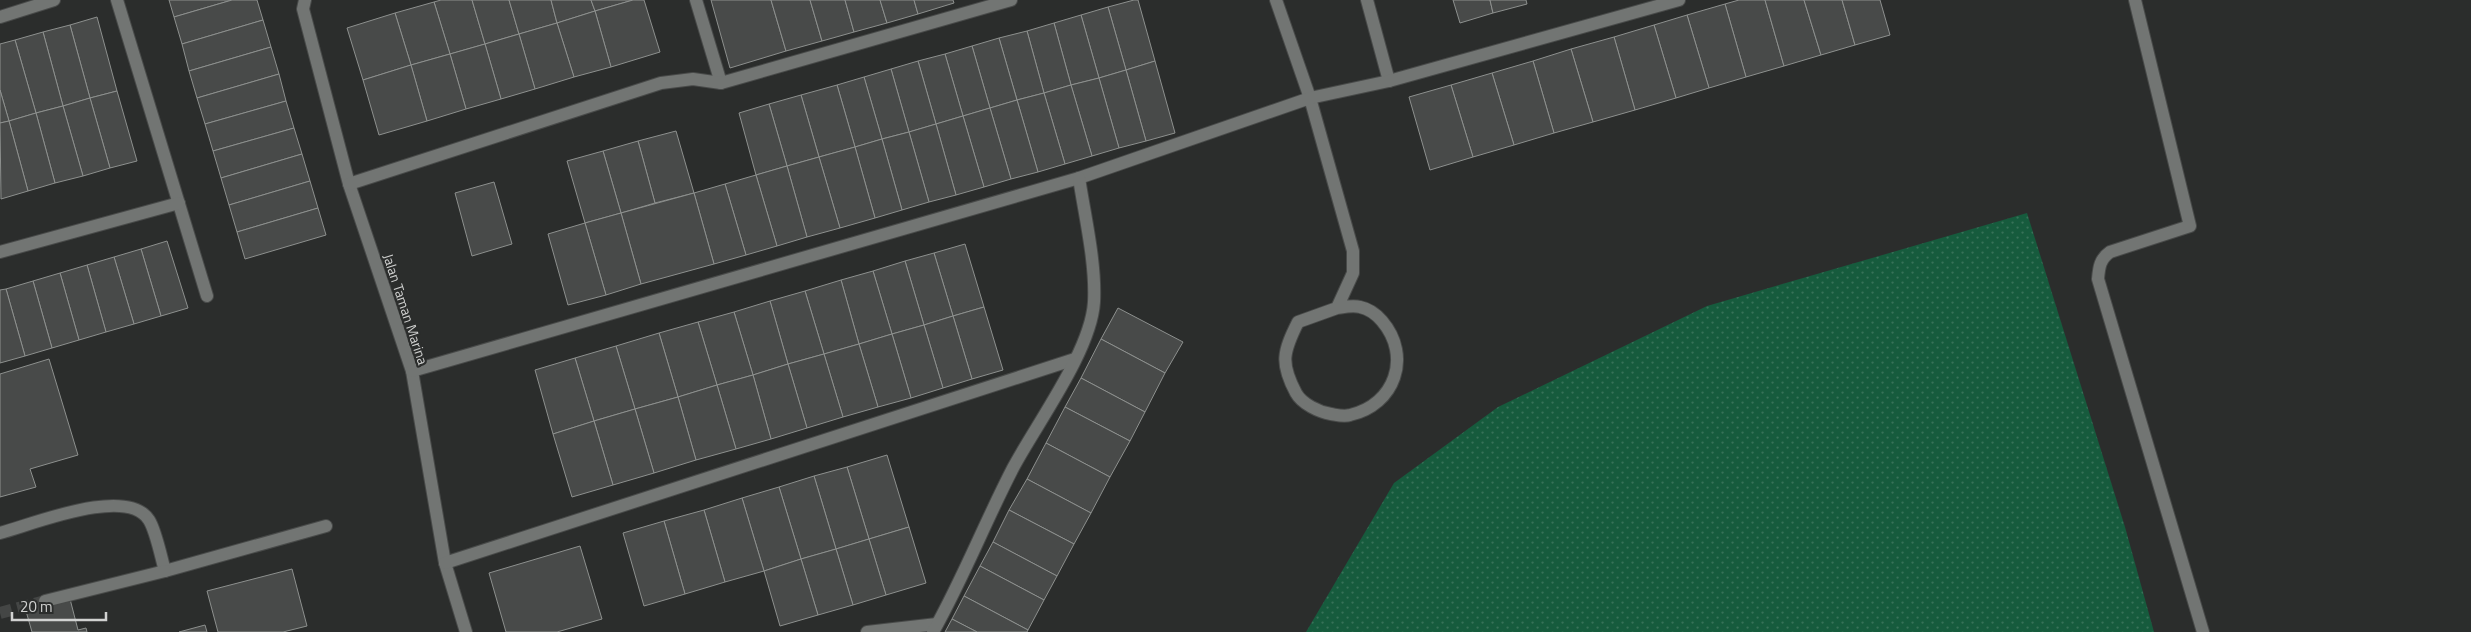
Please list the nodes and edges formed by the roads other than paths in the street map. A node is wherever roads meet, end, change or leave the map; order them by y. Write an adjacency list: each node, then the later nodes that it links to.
1 (54, 0): 10 (street)
2 (117, 0): 16 (street)
3 (305, 0): 15 (street, Jalan Taman Marina)
4 (696, 0): 12 (street)
5 (1011, 0): 12 (street)
6 (1276, 0): 13 (street)
7 (1367, 0): 11 (street)
8 (1679, 0): 11 (street)
9 (2135, 0): 30 (street)
10 (0, 17)
11 (1390, 81): 13 (street)
12 (721, 83): 15 (street)
13 (1310, 98): 14 (street); 19 (street)
14 (1079, 178): 20 (street); 21 (street)
15 (349, 184): 21 (street, Jalan Taman Marina)
16 (178, 203): 17 (street); 18 (street)
17 (0, 252)
18 (206, 296)
19 (1337, 308): 19 (street)
20 (1076, 359): 24 (street); 27 (street)
21 (412, 371): 24 (street, Jalan Taman Marina)
22 (326, 526): 25 (street)
23 (0, 533): 25 (street)
24 (445, 562): 28 (street, Jalan Taman Marina)
25 (165, 571): 26 (street)
26 (45, 601)
27 (935, 628): 29 (street)
28 (466, 632)
29 (867, 632)
30 (2202, 632)

